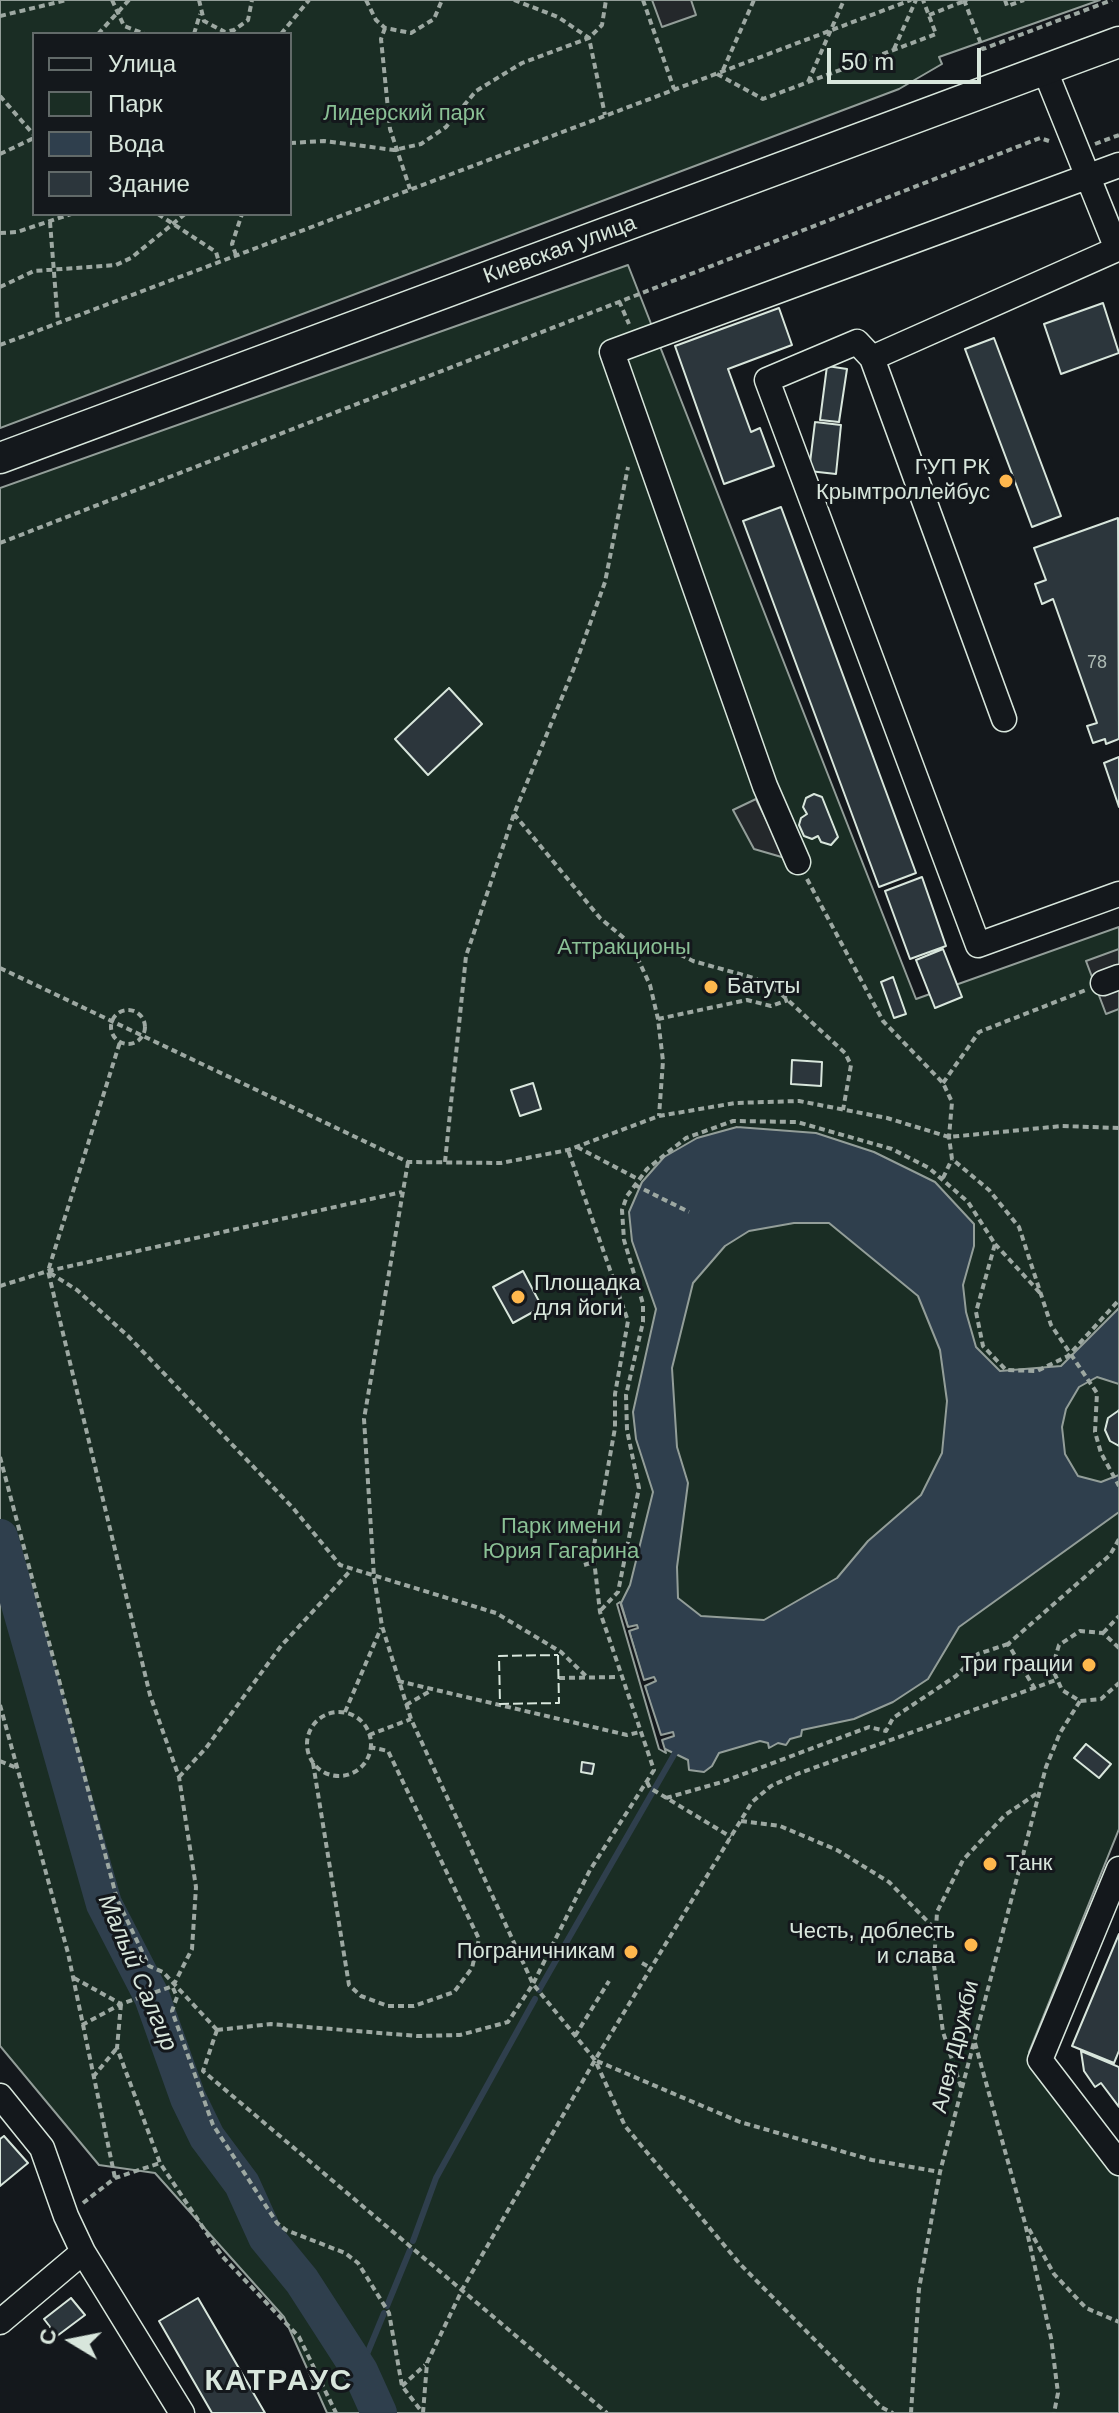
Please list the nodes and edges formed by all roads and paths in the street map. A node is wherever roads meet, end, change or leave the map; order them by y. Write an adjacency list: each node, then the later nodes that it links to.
1 (67, 0): 23 (path)
2 (112, 0): 20 (path)
3 (129, 0): 20 (path)
4 (199, 0): 21 (path)
5 (252, 0): 30 (path)
6 (309, 0): 31 (path)
7 (366, 0): 24 (path)
8 (442, 0): 24 (path)
9 (514, 0): 32 (path)
10 (606, 0): 32 (path)
11 (643, 0): 39 (path)
12 (754, 0): 36 (path)
13 (844, 0): 25 (path)
14 (914, 0): 25 (path); 34 (path)
15 (923, 0): 22 (path)
16 (965, 0): 19 (path); 22 (path)
17 (1005, 0): 18 (path)
18 (1024, 0)
19 (1112, 0)
20 (117, 13): 26 (path); 27 (path)
21 (200, 14): 28 (path); 29 (path)
22 (929, 15): 34 (path)
23 (0, 16)
24 (385, 28): 46 (path)
25 (830, 30): 36 (path); 38 (path)
26 (100, 32)
27 (140, 32)
28 (195, 32)
29 (222, 32)
30 (227, 32)
31 (283, 32)
32 (589, 38): 41 (path); 46 (path)
33 (1119, 42): 35 (main road, Киевская улица)
34 (894, 49): 38 (path)
35 (1044, 68): 49 (street); 65 (main road, Киевская улица)
36 (723, 70): 37 (path)
37 (715, 73): 38 (path); 39 (path)
38 (807, 82)
39 (674, 89): 41 (path)
40 (0, 96): 42 (path)
41 (605, 115): 50 (path)
42 (32, 135)
43 (32, 138): 47 (path)
44 (1040, 138): 67 (path)
45 (292, 143): 46 (path)
46 (394, 150): 50 (path)
47 (0, 154)
48 (1119, 165): 49 (street)
49 (1087, 174): 64 (street); 70 (street)
50 (411, 189): 58 (path)
51 (66, 216): 55 (path)
52 (161, 216): 56 (path)
53 (183, 216): 56 (path)
54 (241, 216): 58 (path)
55 (50, 222): 57 (path); 60 (path)
56 (175, 225): 59 (path); 60 (path)
57 (0, 233)
58 (236, 255): 59 (path)
59 (219, 262): 62 (path)
60 (54, 269): 61 (path); 62 (path)
61 (0, 287)
62 (58, 323): 63 (path)
63 (0, 345)
64 (872, 358): 68 (street); 71 (street)
65 (0, 458)
66 (628, 465): 69 (path)
67 (0, 543)
68 (1004, 719)
69 (514, 814): 72 (path); 89 (path)
70 (798, 862): 80 (path)
71 (1119, 894)
72 (631, 944): 75 (path); 76 (path)
73 (0, 968): 77 (path)
74 (1111, 980): 80 (path)
75 (788, 1000): 76 (path); 81 (path)
76 (658, 1019): 82 (path)
77 (112, 1021): 78 (path); 78 (path); 79 (path)
78 (143, 1035): 79 (path); 88 (path)
79 (120, 1042): 95 (path)
80 (943, 1083): 84 (path)
81 (843, 1110): 82 (path); 84 (path)
82 (659, 1116): 85 (path)
83 (1119, 1128): 84 (path)
84 (949, 1137): 87 (path)
85 (577, 1147): 86 (path); 91 (path)
86 (568, 1150): 89 (path); 103 (path)
87 (952, 1159): 90 (path); 97 (path)
88 (408, 1162): 89 (path); 92 (path)
89 (445, 1163)
90 (943, 1179): 91 (path); 94 (path)
91 (637, 1182): 93 (path); 107 (path)
92 (402, 1192): 95 (path); 106 (path)
93 (689, 1212)
94 (995, 1244): 97 (path); 99 (path)
95 (48, 1271): 96 (path); 105 (path); 132 (path)
96 (0, 1286)
97 (1044, 1296): 99 (path)
98 (1119, 1300): 99 (path)
99 (1070, 1358): 101 (path)
100 (0, 1457): 145 (path)
101 (1119, 1486)
102 (1119, 1539): 111 (path)
103 (594, 1562): 104 (path); 107 (path)
104 (584, 1565)
105 (352, 1569): 106 (path); 132 (path)
106 (374, 1577): 109 (path); 115 (path)
107 (600, 1612): 113 (path)
108 (1119, 1616): 110 (path)
109 (382, 1626): 117 (path); 124 (path)
110 (1103, 1633): 112 (path); 116 (path)
111 (1008, 1644): 119 (path); 135 (path)
112 (1119, 1648)
113 (619, 1677): 115 (path); 126 (path)
114 (559, 1678): 115 (path)
115 (588, 1678)
116 (1056, 1680): 119 (path); 121 (path)
117 (398, 1681): 120 (path); 123 (path)
118 (1119, 1683): 121 (path)
119 (1035, 1689): 136 (path)
120 (432, 1690): 123 (path); 126 (path)
121 (1080, 1701): 134 (path, Алея Дружби)
122 (0, 1705): 131 (path)
123 (405, 1706): 125 (path)
124 (345, 1712): 127 (path); 130 (path)
125 (411, 1719): 127 (path); 144 (path)
126 (640, 1732): 133 (path)
127 (369, 1735): 128 (path)
128 (370, 1747): 130 (path); 130 (path)
129 (0, 1761): 131 (path)
130 (313, 1763)
131 (17, 1768): 142 (path)
132 (179, 1777): 145 (path)
133 (647, 1781): 135 (path); 144 (path)
134 (1039, 1792): 139 (path); 150 (path, Алея Дружби)
135 (666, 1798): 137 (path)
136 (741, 1821): 137 (path); 139 (path)
137 (731, 1837): 141 (path)
138 (1119, 1869): 158 (street)
139 (936, 1930): 156 (path)
140 (642, 1963): 141 (path)
141 (651, 1968): 152 (path)
142 (73, 1978): 146 (path); 147 (path)
143 (609, 1981): 149 (path)
144 (533, 1984): 148 (path); 149 (path)
145 (173, 1986): 146 (path); 148 (path); 154 (path)
146 (121, 2004): 147 (path); 151 (path)
147 (82, 2025): 155 (path)
148 (217, 2030): 153 (path)
149 (575, 2036): 152 (path)
150 (974, 2041): 156 (path, Алея Дружби); 163 (path)
151 (117, 2048): 155 (path); 159 (path)
152 (595, 2060): 160 (path); 165 (path); 174 (path)
153 (203, 2071): 154 (path); 165 (path)
154 (194, 2075): 169 (path)
155 (93, 2077): 161 (path)
156 (962, 2089): 160 (path, Алея Дружби)
157 (0, 2096): 162 (street)
158 (1116, 2155)
159 (160, 2163): 161 (path); 171 (path)
160 (940, 2172): 175 (path, Алея Дружби)
161 (115, 2178): 162 (path)
162 (66, 2216): 164 (street)
163 (1025, 2223): 167 (path); 176 (path)
164 (83, 2252): 166 (street); 170 (street)
165 (463, 2288): 168 (path); 173 (path)
166 (0, 2322)
167 (1119, 2322)
168 (427, 2363): 169 (path); 172 (path)
169 (402, 2386): 172 (path)
170 (182, 2413)
171 (336, 2413)
172 (423, 2413)
173 (607, 2413)
174 (893, 2413)
175 (911, 2413)
176 (1054, 2413)

